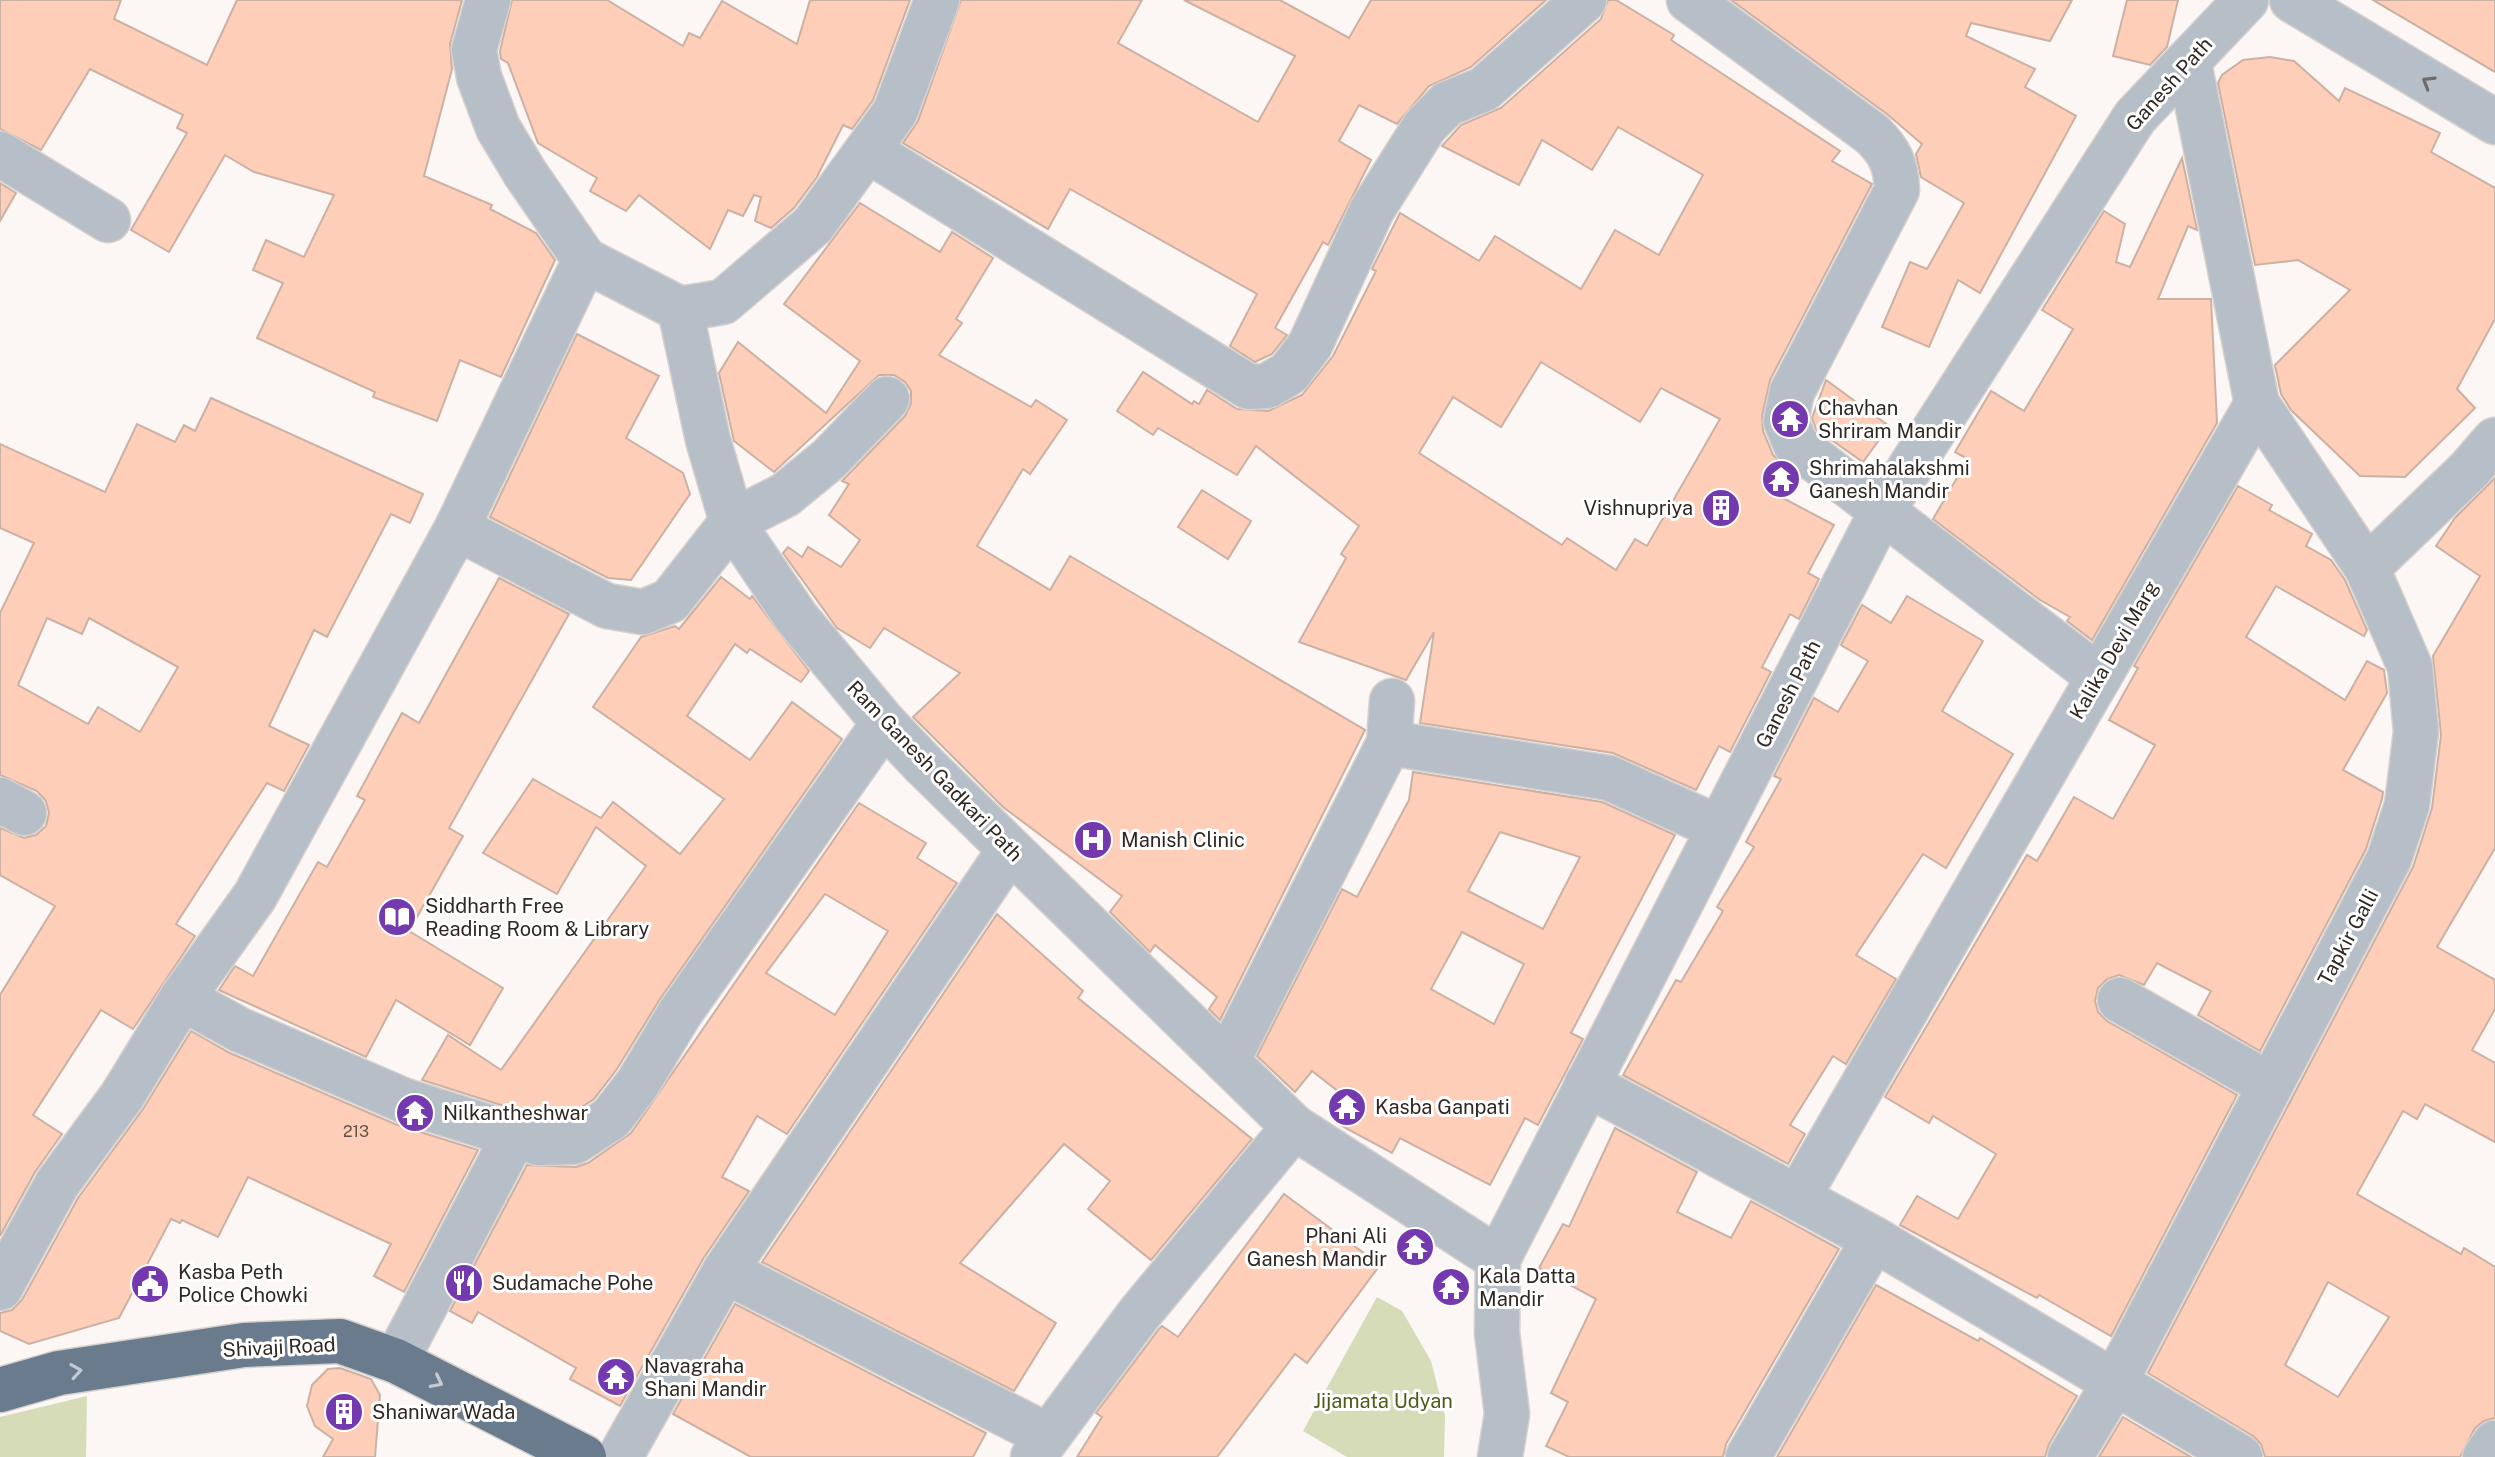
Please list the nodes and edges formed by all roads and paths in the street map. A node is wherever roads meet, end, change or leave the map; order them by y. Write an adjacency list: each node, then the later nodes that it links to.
1 (488, 0): 12 (street)
2 (937, 0): 9 (street)
3 (1584, 0): 9 (street)
4 (1689, 0): 17 (street)
5 (2292, 0): 8 (street, one-way to 5)
6 (2222, 10): 7 (street, Ganesh Path)
7 (2189, 63): 15 (street); 17 (street, Ganesh Path)
8 (2495, 122)
9 (869, 151): 13 (street)
10 (0, 154): 11 (street)
11 (108, 220)
12 (585, 260): 13 (street); 19 (street)
13 (680, 309): 18 (street, Ram Ganesh Gadkari Path)
14 (887, 399): 18 (street)
15 (2257, 404): 20 (street, Tapkir Galli); 21 (street, Kalika Devi Marg)
16 (2495, 440): 20 (street)
17 (1881, 513): 21 (street); 23 (street, Ganesh Path)
18 (732, 522): 19 (street); 22 (street, Ram Ganesh Gadkari Path)
19 (457, 528): 25 (street)
20 (2367, 568): 29 (street, Tapkir Galli)
21 (2099, 677): 32 (street, Kalika Devi Marg)
22 (884, 723): 24 (street, Ram Ganesh Gadkari Path); 31 (street)
23 (1719, 828): 27 (street); 28 (street, Ganesh Path)
24 (1009, 851): 27 (street, Ram Ganesh Gadkari Path); 35 (street)
25 (182, 998): 31 (street); 36 (street)
26 (2120, 1000): 29 (street)
27 (1227, 1061): 30 (street, Ram Ganesh Gadkari Path)
28 (1587, 1084): 32 (street); 34 (street, Ganesh Path)
29 (2270, 1085): 38 (street, Tapkir Galli)
30 (1294, 1127): 34 (street, Ram Ganesh Gadkari Path); 41 (street)
31 (515, 1134): 37 (street)
32 (1798, 1197): 33 (street)
33 (1874, 1239): 38 (street); 45 (street)
34 (1498, 1259): 44 (street, Ganesh Path)
35 (725, 1271): 41 (street); 43 (street)
36 (0, 1288)
37 (396, 1361): 39 (highway, Shivaji Road, one-way to 37); 42 (highway, Shivaji Road, one-way to 42)
38 (2115, 1382): 46 (street, Tapkir Galli); 47 (street)
39 (0, 1390)
40 (2495, 1443): 48 (street)
41 (1040, 1447)
42 (584, 1457)
43 (620, 1457)
44 (1500, 1457)
45 (1748, 1457)
46 (2070, 1457)
47 (2240, 1457)
48 (2485, 1457)

